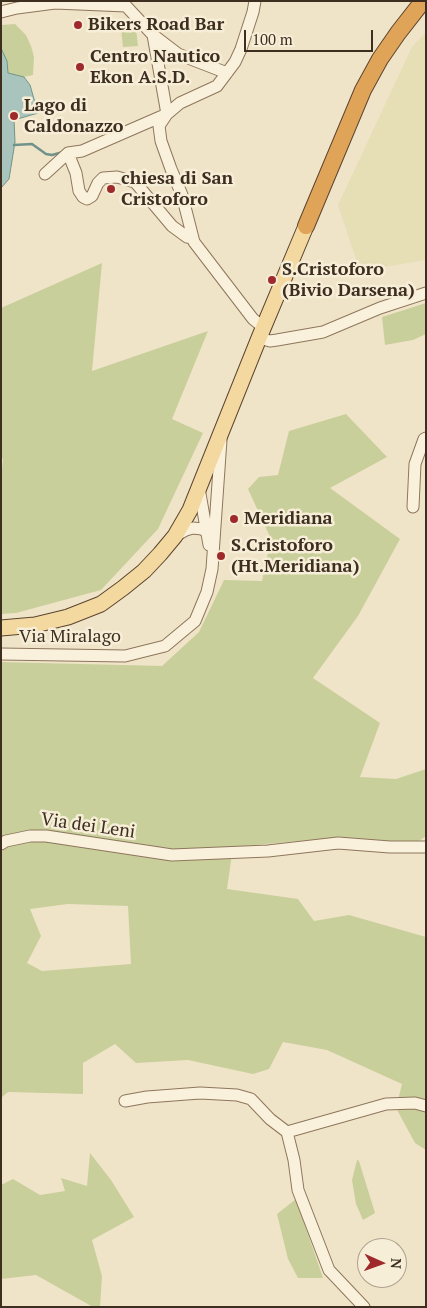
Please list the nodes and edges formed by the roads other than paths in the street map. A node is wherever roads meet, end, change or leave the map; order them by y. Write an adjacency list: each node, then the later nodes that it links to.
1 (255, 1): 5 (street)
2 (423, 1): 9 (highway)
3 (1, 12): 4 (street)
4 (153, 34): 5 (street); 6 (street)
5 (227, 73): 6 (street)
6 (167, 114): 7 (street); 10 (street)
7 (68, 154): 8 (street); 10 (street)
8 (45, 174)
9 (306, 226): 12 (main road)
10 (193, 238): 12 (street)
11 (426, 293): 12 (street)
12 (261, 333): 13 (main road)
13 (221, 432): 15 (main road); 16 (street)
14 (426, 438): 17 (street)
15 (200, 487): 16 (street); 18 (street); 19 (main road)
16 (217, 497): 20 (street)
17 (413, 507)
18 (208, 533): 19 (street); 20 (street)
19 (175, 536): 21 (main road)
20 (212, 569): 22 (street, Via Miralago)
21 (1, 628)
22 (1, 654)
23 (1, 844): 24 (street, Via dei Leni)
24 (426, 847)
25 (125, 1102): 27 (street)
26 (426, 1106): 27 (street)
27 (287, 1132): 28 (street)
28 (364, 1307)

